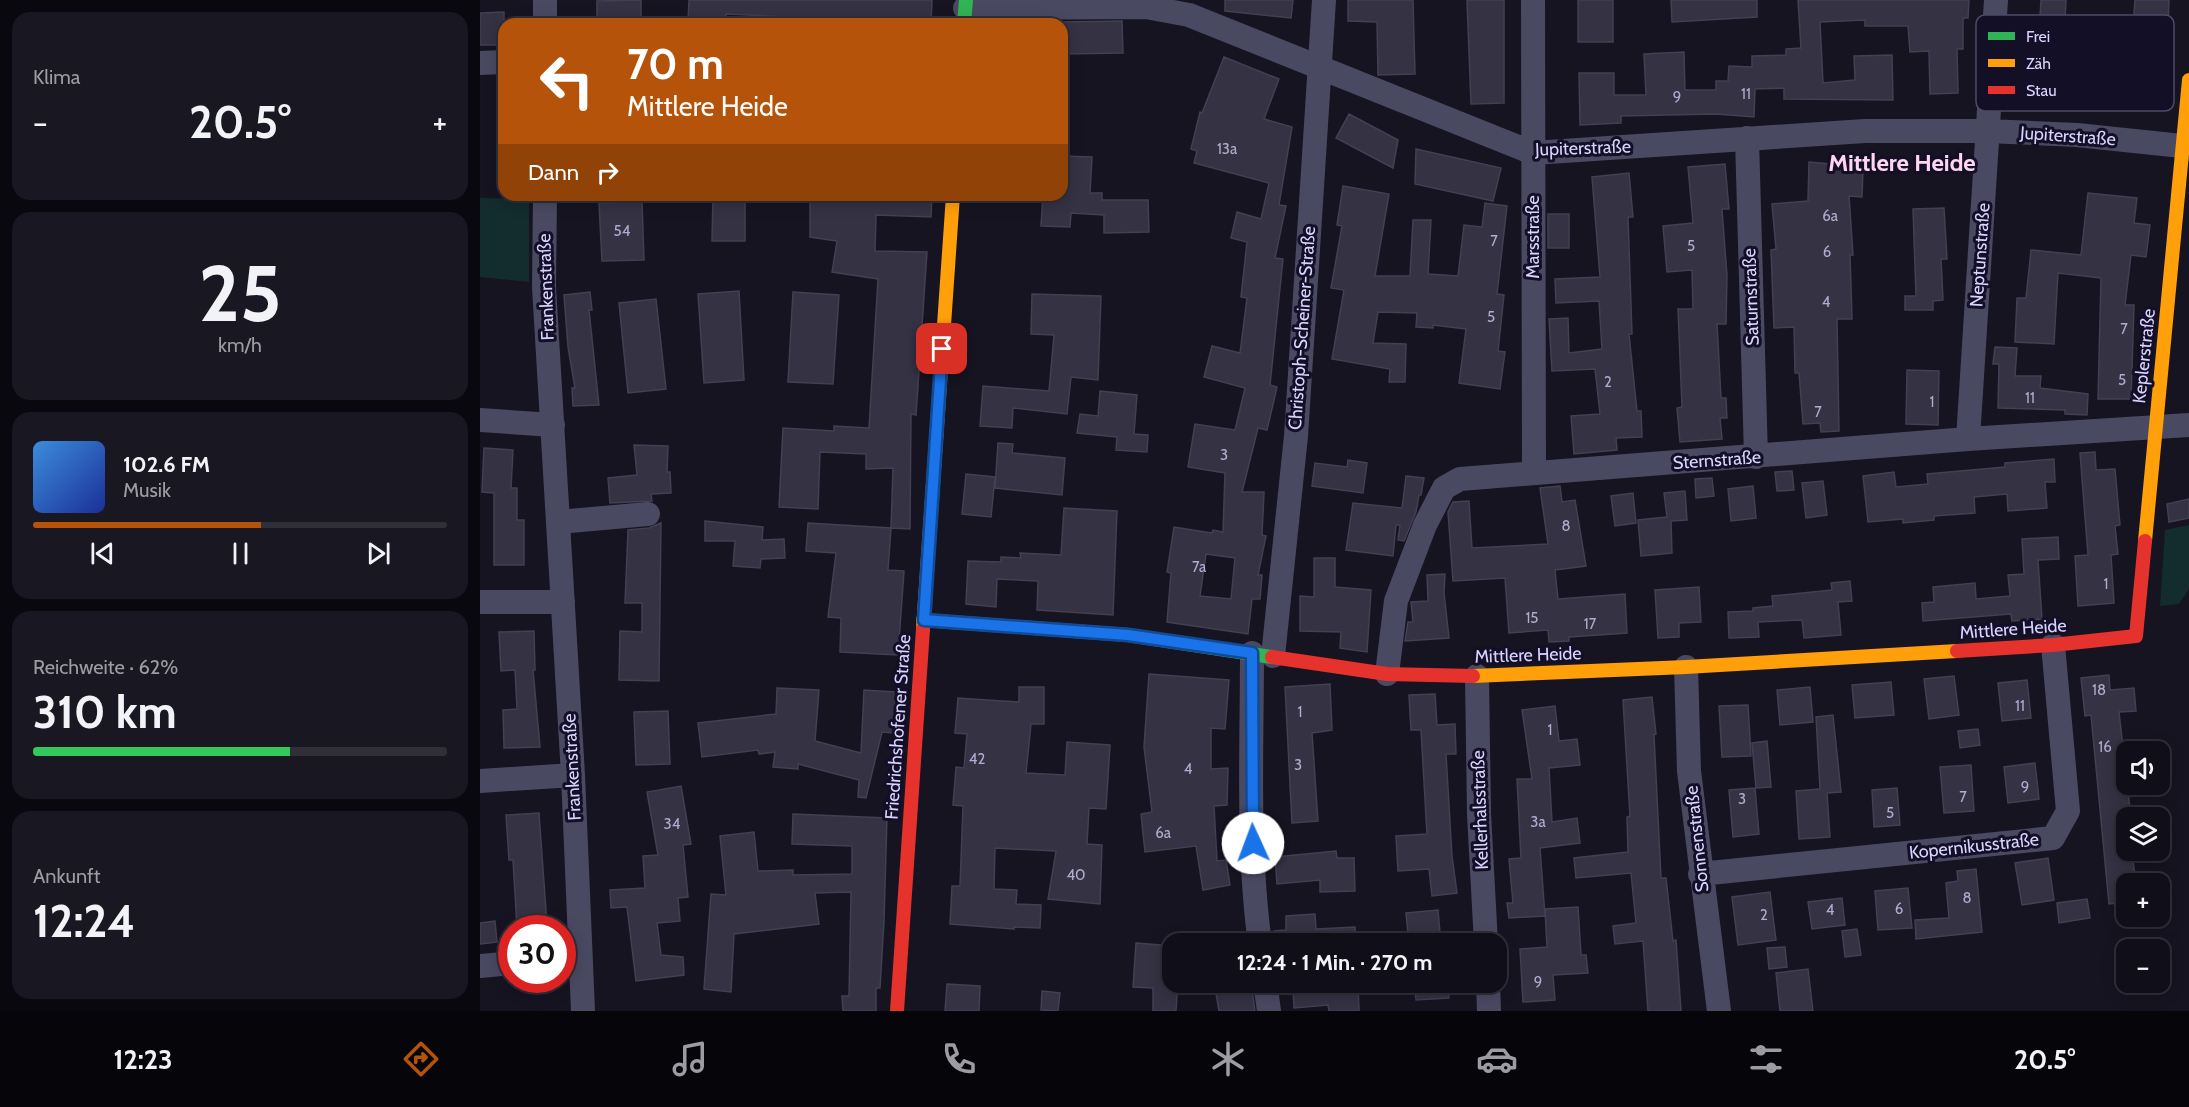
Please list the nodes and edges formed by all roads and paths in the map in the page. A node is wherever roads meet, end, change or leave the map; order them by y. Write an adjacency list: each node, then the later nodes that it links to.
1 (545, 0): 7 (street)
2 (1324, 0): 10 (street, Christoph-Scheiner-Straße)
3 (1533, 0): 16 (street, Marsstraße)
4 (1996, 0): 6 (street, Neptunstraße)
5 (965, 11): 10 (street, Jupiterstraße)
6 (1995, 15)
7 (545, 18)
8 (480, 63): 9 (street)
9 (498, 63)
10 (1318, 68): 16 (street, Jupiterstraße); 34 (street, Christoph-Scheiner-Straße)
11 (2189, 80): 15 (street, Keplerstraße)
12 (1989, 111): 13 (street, Neptunstraße)
13 (1988, 131): 14 (street, Jupiterstraße); 15 (street, Jupiterstraße); 24 (street, Neptunstraße)
14 (1747, 138): 16 (street, Jupiterstraße); 25 (street, Saturnstraße)
15 (2185, 147): 19 (street, Keplerstraße)
16 (1533, 153): 26 (street, Marsstraße)
17 (545, 201): 21 (street, Frankenstraße)
18 (953, 201): 31 (street, Friedrichshofener Straße)
19 (2182, 225): 23 (street, Keplerstraße)
20 (480, 420): 21 (street)
21 (553, 424): 28 (street, Frankenstraße)
22 (2189, 425): 23 (street, Sternstraße)
23 (2155, 429): 24 (street, Sternstraße); 32 (street, Keplerstraße)
24 (1968, 439): 25 (street, Sternstraße)
25 (1756, 457): 26 (street, Sternstraße)
26 (1534, 473): 36 (street, Sternstraße)
27 (648, 514): 28 (street)
28 (558, 522): 30 (street, Frankenstraße)
29 (480, 602): 30 (street)
30 (563, 602): 38 (street, Frankenstraße)
31 (924, 620): 34 (street, Mittlere Heide); 50 (street, Friedrichshofener Straße)
32 (2136, 636): 33 (street, Mittlere Heide)
33 (2053, 645): 35 (street, Mittlere Heide); 40 (street, Kopernikusstraße)
34 (1262, 654): 36 (street, Mittlere Heide); 42 (street, Christoph-Scheiner-Straße)
35 (1686, 667): 37 (street, Mittlere Heide); 40 (street, Sonnenstraße)
36 (1388, 674): 37 (street, Mittlere Heide)
37 (1477, 675): 43 (street, Kellerhalsstraße)
38 (573, 776): 39 (street); 41 (street, Frankenstraße)
39 (480, 781)
40 (1700, 874): 53 (street, Sonnenstraße)
41 (572, 915)
42 (1259, 933)
43 (1485, 933)
44 (498, 964): 45 (street)
45 (480, 966)
46 (576, 976): 49 (street, Frankenstraße)
47 (1267, 993): 51 (street)
48 (1488, 993): 52 (street)
49 (583, 1011)
50 (897, 1011)
51 (1269, 1011)
52 (1489, 1011)
53 (1719, 1011)

